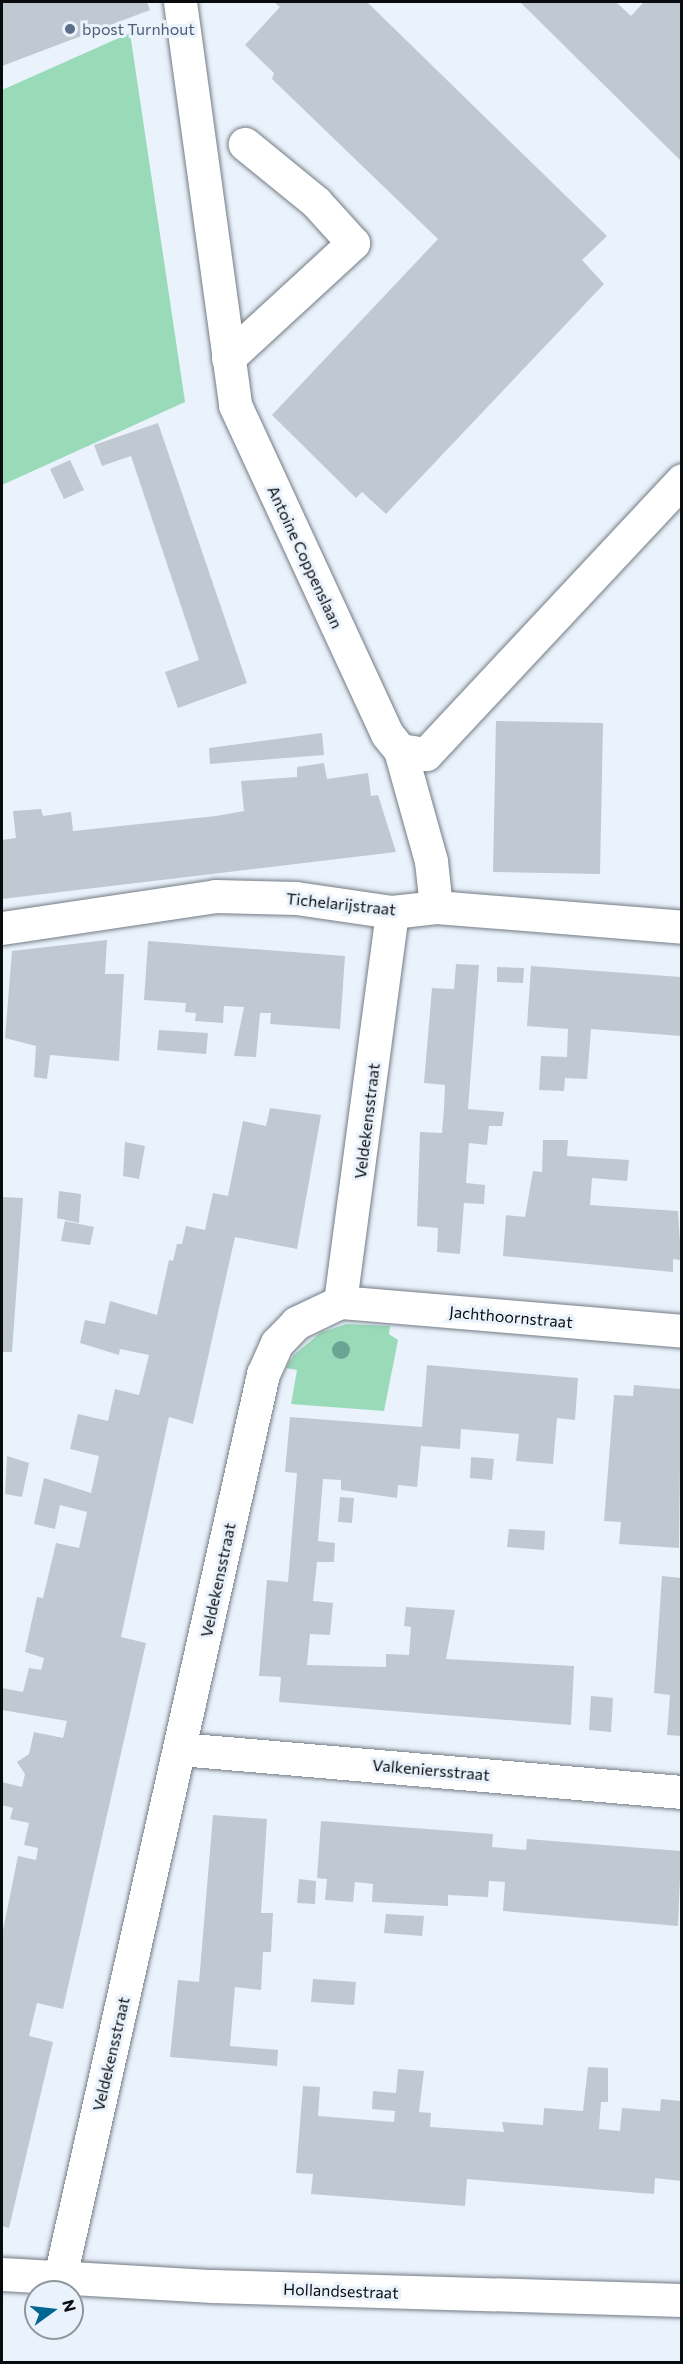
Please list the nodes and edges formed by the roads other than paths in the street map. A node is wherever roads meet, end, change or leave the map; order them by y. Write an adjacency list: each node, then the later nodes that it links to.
1 (180, 2): 3 (street, Antoine Coppenslaan)
2 (245, 144): 3 (street)
3 (228, 358): 5 (street, Antoine Coppenslaan)
4 (681, 480): 5 (street)
5 (400, 750): 6 (street, Antoine Coppenslaan)
6 (436, 907): 7 (street, Tichelarijstraat); 8 (street, Tichelarijstraat)
7 (392, 912): 9 (street, Tichelarijstraat); 10 (street, Veldekensstraat)
8 (681, 927)
9 (2, 928)
10 (340, 1302): 11 (street, Jachthoornstraat); 12 (street, Veldekensstraat)
11 (681, 1331)
12 (180, 1749): 13 (street, Valkeniersstraat); 15 (street, Veldekensstraat)
13 (681, 1792)
14 (2, 2274): 15 (street, Hollandsestraat)
15 (60, 2277): 16 (street, Hollandsestraat)
16 (681, 2300)

